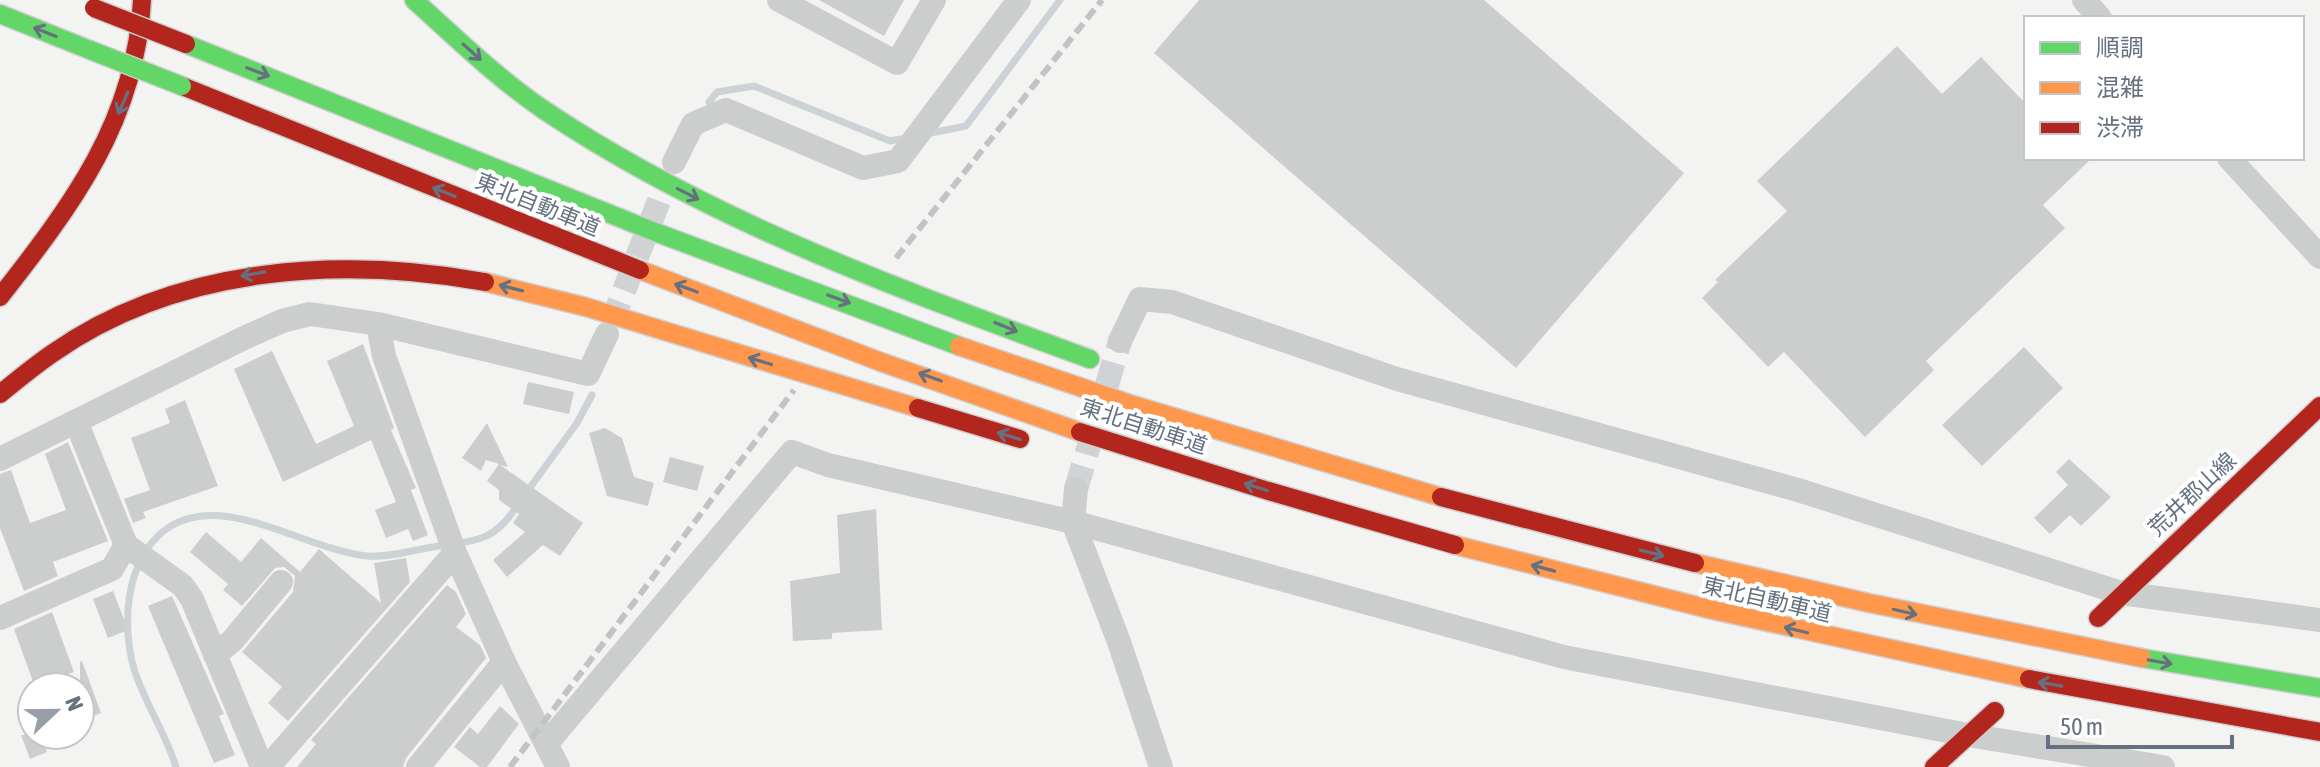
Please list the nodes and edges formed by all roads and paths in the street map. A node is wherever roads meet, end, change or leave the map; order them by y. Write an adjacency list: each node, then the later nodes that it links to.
1 (75, 0): 26 (main road, 東北自動車道, one-way to 26, bridge)
2 (142, 0): 13 (main road, one-way to 13)
3 (414, 0): 17 (main road, one-way to 17)
4 (779, 0): 5 (street)
5 (934, 0)
6 (1019, 0): 11 (street)
7 (2084, 0): 9 (street)
8 (0, 14): 28 (main road, 東北自動車道, one-way to 8, bridge)
9 (2098, 16)
10 (2231, 160): 12 (street)
11 (674, 162)
12 (2320, 257)
13 (0, 297)
14 (378, 324): 15 (street); 20 (street); 30 (street)
15 (607, 334)
16 (1120, 341): 32 (street)
17 (1107, 365)
18 (0, 394): 22 (main road, one-way to 18)
19 (2320, 406): 32 (main road, 荒井郡山線)
20 (77, 424): 23 (street); 29 (street)
21 (1319, 440): 26 (main road)
22 (1037, 444)
23 (0, 459)
24 (1076, 489): 27 (street)
25 (1198, 489): 28 (main road)
26 (1441, 498): 38 (main road, 東北自動車道, one-way to 38)
27 (1073, 522): 41 (street); 42 (street); 47 (street)
28 (1439, 540): 40 (main road, 東北自動車道, one-way to 28)
29 (126, 545): 33 (street); 36 (street)
30 (455, 553): 37 (street); 44 (street)
31 (281, 582): 36 (street)
32 (2121, 593): 34 (main road, 荒井郡山線); 35 (street)
33 (0, 618)
34 (2098, 618)
35 (2320, 620)
36 (215, 655): 43 (street)
37 (504, 662): 42 (street); 45 (street)
38 (2320, 688)
39 (1995, 711): 41 (main road)
40 (2320, 732)
41 (1968, 735): 48 (main road); 49 (street)
42 (548, 742): 46 (street)
43 (262, 767)
44 (268, 767)
45 (418, 767)
46 (558, 767)
47 (1161, 767)
48 (1934, 767)
49 (2163, 767)

